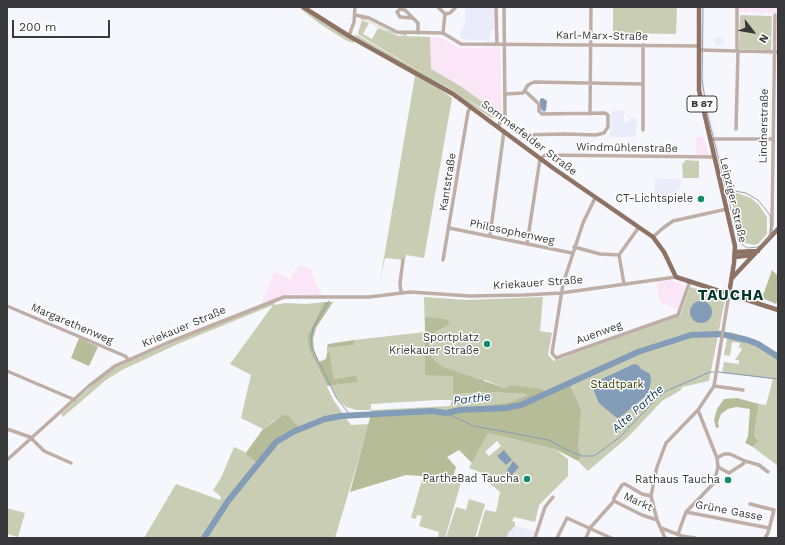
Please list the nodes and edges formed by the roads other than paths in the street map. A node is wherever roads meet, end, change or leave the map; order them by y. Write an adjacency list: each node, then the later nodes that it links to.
1 (303, 7): 16 (main road, Sommerfelder Straße)
2 (355, 7): 11 (street)
3 (438, 7): 10 (street)
4 (456, 7): 10 (street)
5 (496, 7): 17 (street)
6 (504, 7): 18 (street)
7 (591, 7): 19 (street)
8 (699, 7): 21 (main road, Leipziger Straße / B 87)
9 (737, 7): 22 (street)
10 (445, 14): 15 (street)
11 (355, 15): 14 (street); 16 (street)
12 (775, 15): 23 (street, Lindnerstraße)
13 (412, 18): 14 (street)
14 (418, 32): 15 (street)
15 (443, 33): 17 (street, Karl-Marx-Straße)
16 (349, 36): 28 (main road, Sommerfelder Straße)
17 (497, 44): 18 (street, Karl-Marx-Straße)
18 (504, 44): 19 (street, Karl-Marx-Straße); 27 (street)
19 (591, 44): 20 (street, Karl-Marx-Straße); 24 (street)
20 (643, 45): 21 (street, Karl-Marx-Straße); 25 (street)
21 (699, 48): 22 (street, Karl-Marx-Straße); 35 (main road, Leipziger Straße / B 87)
22 (738, 51): 23 (street, Karl-Marx-Straße); 31 (street)
23 (776, 52): 36 (street, Lindnerstraße)
24 (591, 83): 25 (street); 26 (street); 29 (street)
25 (643, 84): 33 (street)
26 (525, 91): 27 (street); 29 (street)
27 (505, 94): 30 (street)
28 (471, 106): 30 (main road, Sommerfelder Straße); 42 (street, Kantstraße)
29 (590, 114): 32 (street)
30 (498, 126): 34 (main road, Sommerfelder Straße)
31 (736, 129)
32 (515, 130)
33 (643, 130)
34 (504, 131): 38 (main road, Sommerfelder Straße); 44 (street)
35 (710, 139): 36 (street); 37 (main road, Leipziger Straße / B 87)
36 (772, 139): 46 (street, Lindnerstraße)
37 (714, 157): 38 (street, Windmühlenstraße); 40 (main road, Leipziger Straße / B 87)
38 (540, 159): 39 (main road, Sommerfelder Straße); 47 (street)
39 (595, 198): 41 (main road, Sommerfelder Straße); 48 (street)
40 (727, 209): 45 (street); 51 (main road, Leipziger Straße / B 87)
41 (639, 227): 45 (main road, Sommerfelder Straße); 52 (street)
42 (449, 228): 44 (street, Philosophenweg); 54 (street, Kantstraße)
43 (778, 229): 46 (main road)
44 (490, 236): 47 (street, Philosophenweg)
45 (653, 237): 55 (main road, Sommerfelder Straße)
46 (770, 238): 49 (main road)
47 (527, 244): 50 (street, Philosophenweg)
48 (574, 247): 50 (street); 52 (street)
49 (756, 252): 51 (main road); 56 (main road)
50 (572, 253): 60 (street)
51 (735, 254): 56 (main road, Leipziger Straße / B 87)
52 (619, 255): 58 (street)
53 (403, 260): 59 (street)
54 (443, 260)
55 (676, 277): 57 (main road); 58 (street, Kriekauer Straße)
56 (732, 278): 61 (main road, Leipziger Straße / B 87)
57 (690, 282): 60 (street, Auenweg); 61 (main road)
58 (624, 284): 60 (street, Kriekauer Straße)
59 (401, 293): 60 (street, Kriekauer Straße); 64 (street, Kriekauer Straße)
60 (561, 293)
61 (729, 294): 63 (main road); 66 (street, Leipziger Straße)
62 (7, 306): 64 (street, Margarethenweg)
63 (778, 310)
64 (129, 360): 68 (street, Kriekauer Straße)
65 (7, 371): 68 (street)
66 (714, 386): 67 (street); 69 (street, Leipziger Straße)
67 (743, 390)
68 (75, 400): 71 (street, Kriekauer Straße)
69 (698, 410): 72 (street); 80 (street, Leipziger Straße)
70 (7, 429): 71 (street)
71 (32, 439): 73 (street, Kriekauer Straße); 75 (street)
72 (717, 458): 74 (street); 76 (street)
73 (7, 460)
74 (745, 461): 76 (street); 77 (street)
75 (71, 463)
76 (718, 466): 79 (street)
77 (768, 472)
78 (718, 480): 79 (street)
79 (714, 483): 85 (street)
80 (651, 496): 82 (street, Markt); 86 (street, Markt)
81 (553, 497): 92 (street)
82 (614, 501): 86 (street, Markt); 87 (street)
83 (750, 504): 84 (street)
84 (776, 510): 89 (street)
85 (686, 512): 89 (street, Grüne Gasse); 91 (street)
86 (657, 520): 88 (street, Markt)
87 (590, 528): 93 (street); 94 (street); 95 (street)
88 (661, 528): 90 (street); 96 (street, Markt)
89 (769, 528): 98 (street)
90 (671, 532): 91 (street); 96 (street)
91 (680, 536): 97 (street)
92 (534, 538)
93 (557, 538)
94 (586, 538)
95 (611, 538)
96 (665, 538)
97 (695, 538)
98 (765, 538)

